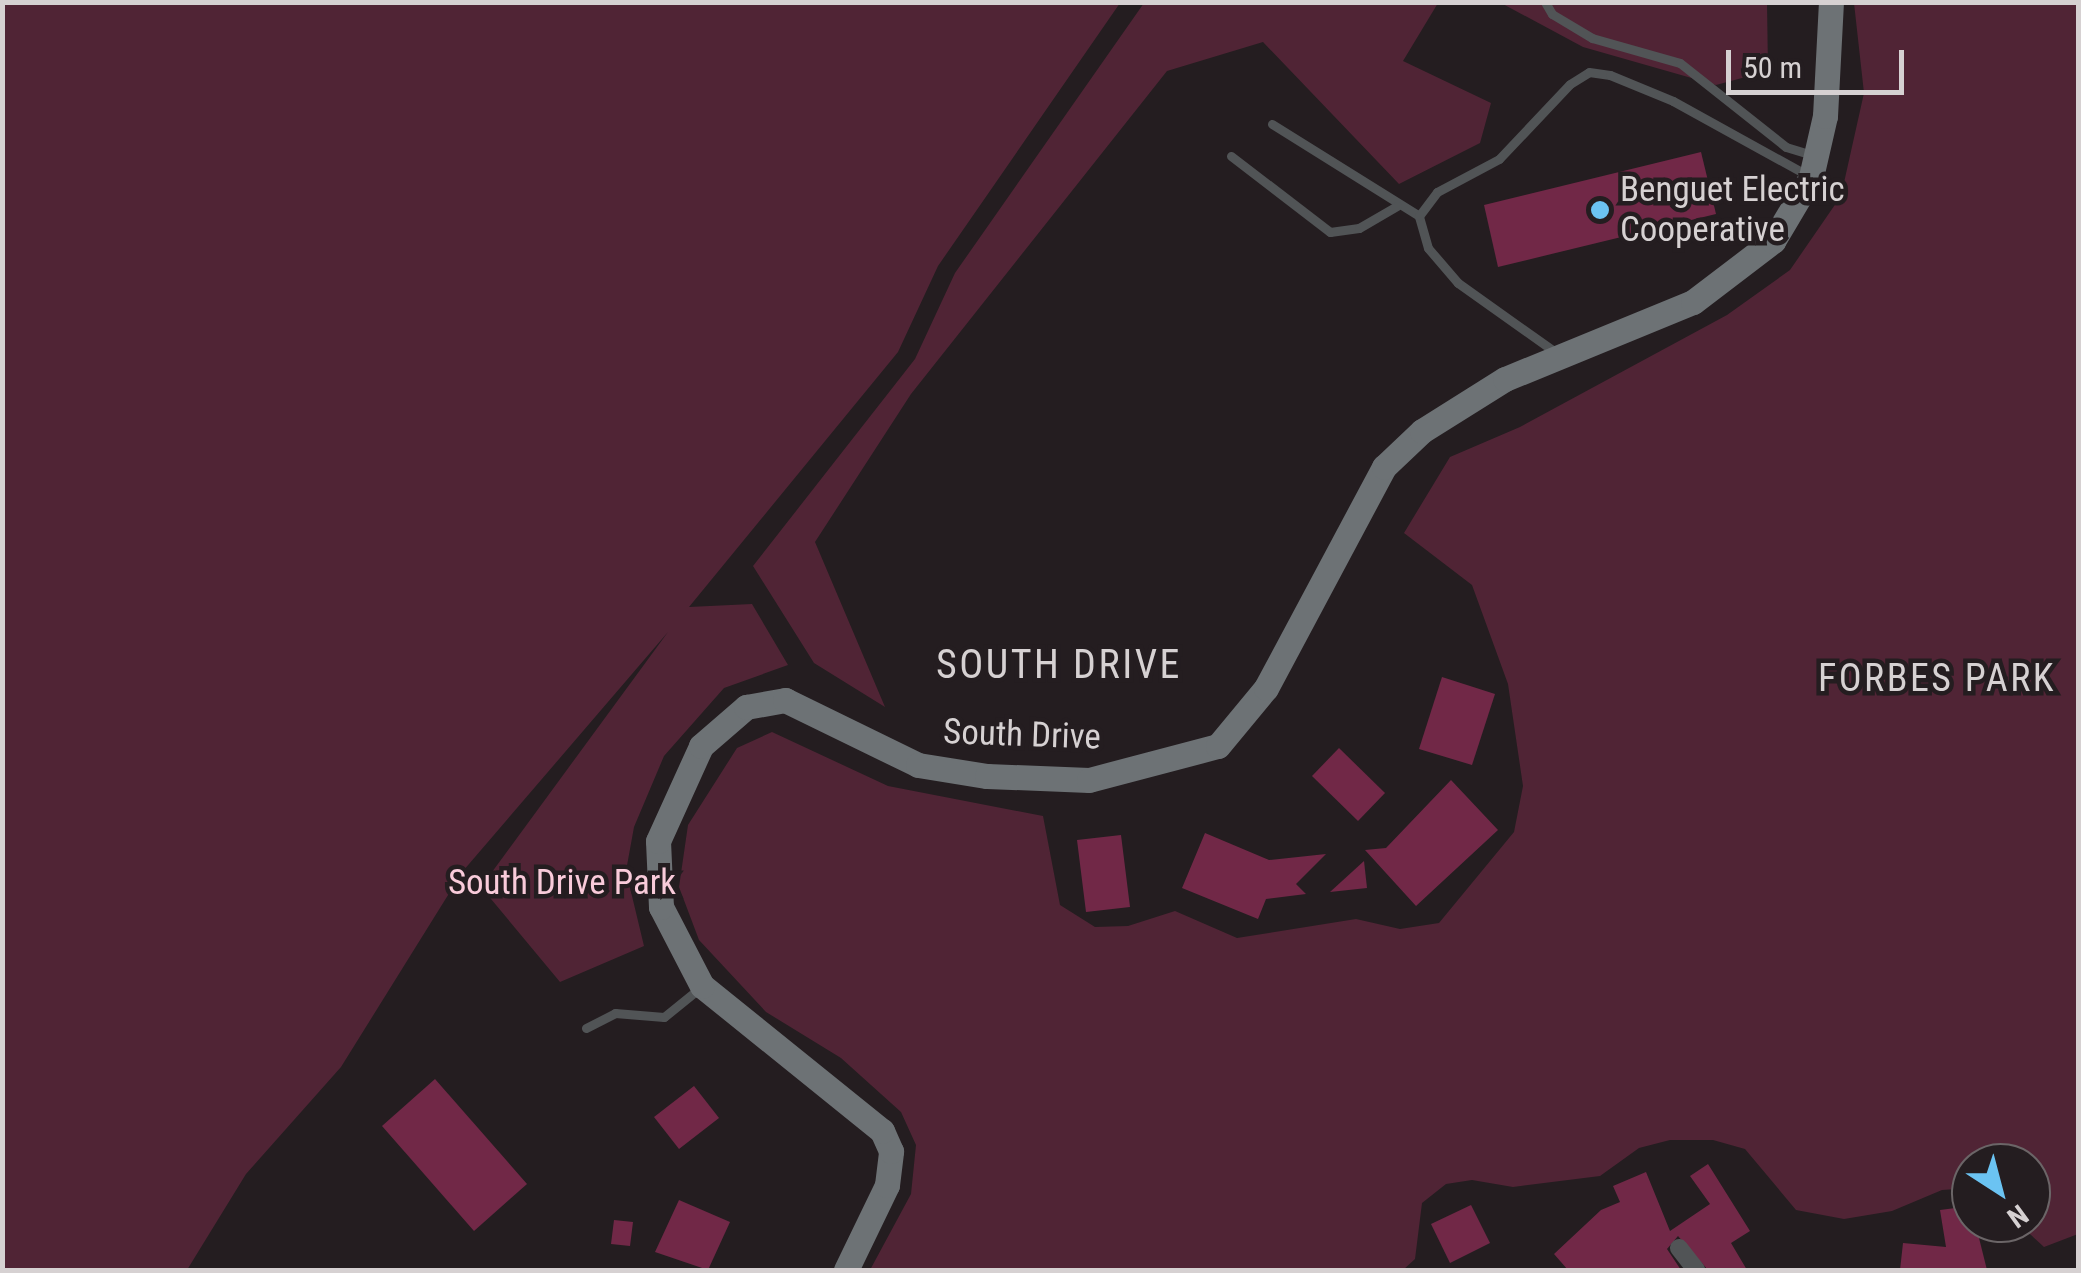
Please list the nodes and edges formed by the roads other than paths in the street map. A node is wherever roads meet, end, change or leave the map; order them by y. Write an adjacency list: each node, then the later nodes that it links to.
1 (1545, 2): 5 (lane)
2 (1831, 2): 5 (main road, South Drive)
3 (1272, 124): 6 (lane)
4 (1231, 156): 6 (lane)
5 (1813, 166): 7 (lane); 8 (main road, South Drive)
6 (1397, 206): 7 (lane)
7 (1419, 216): 8 (lane)
8 (1562, 356): 9 (main road, South Drive)
9 (702, 986): 10 (lane); 12 (main road, South Drive)
10 (586, 1028)
11 (1679, 1248): 13 (street)
12 (846, 1270)
13 (1696, 1270)

